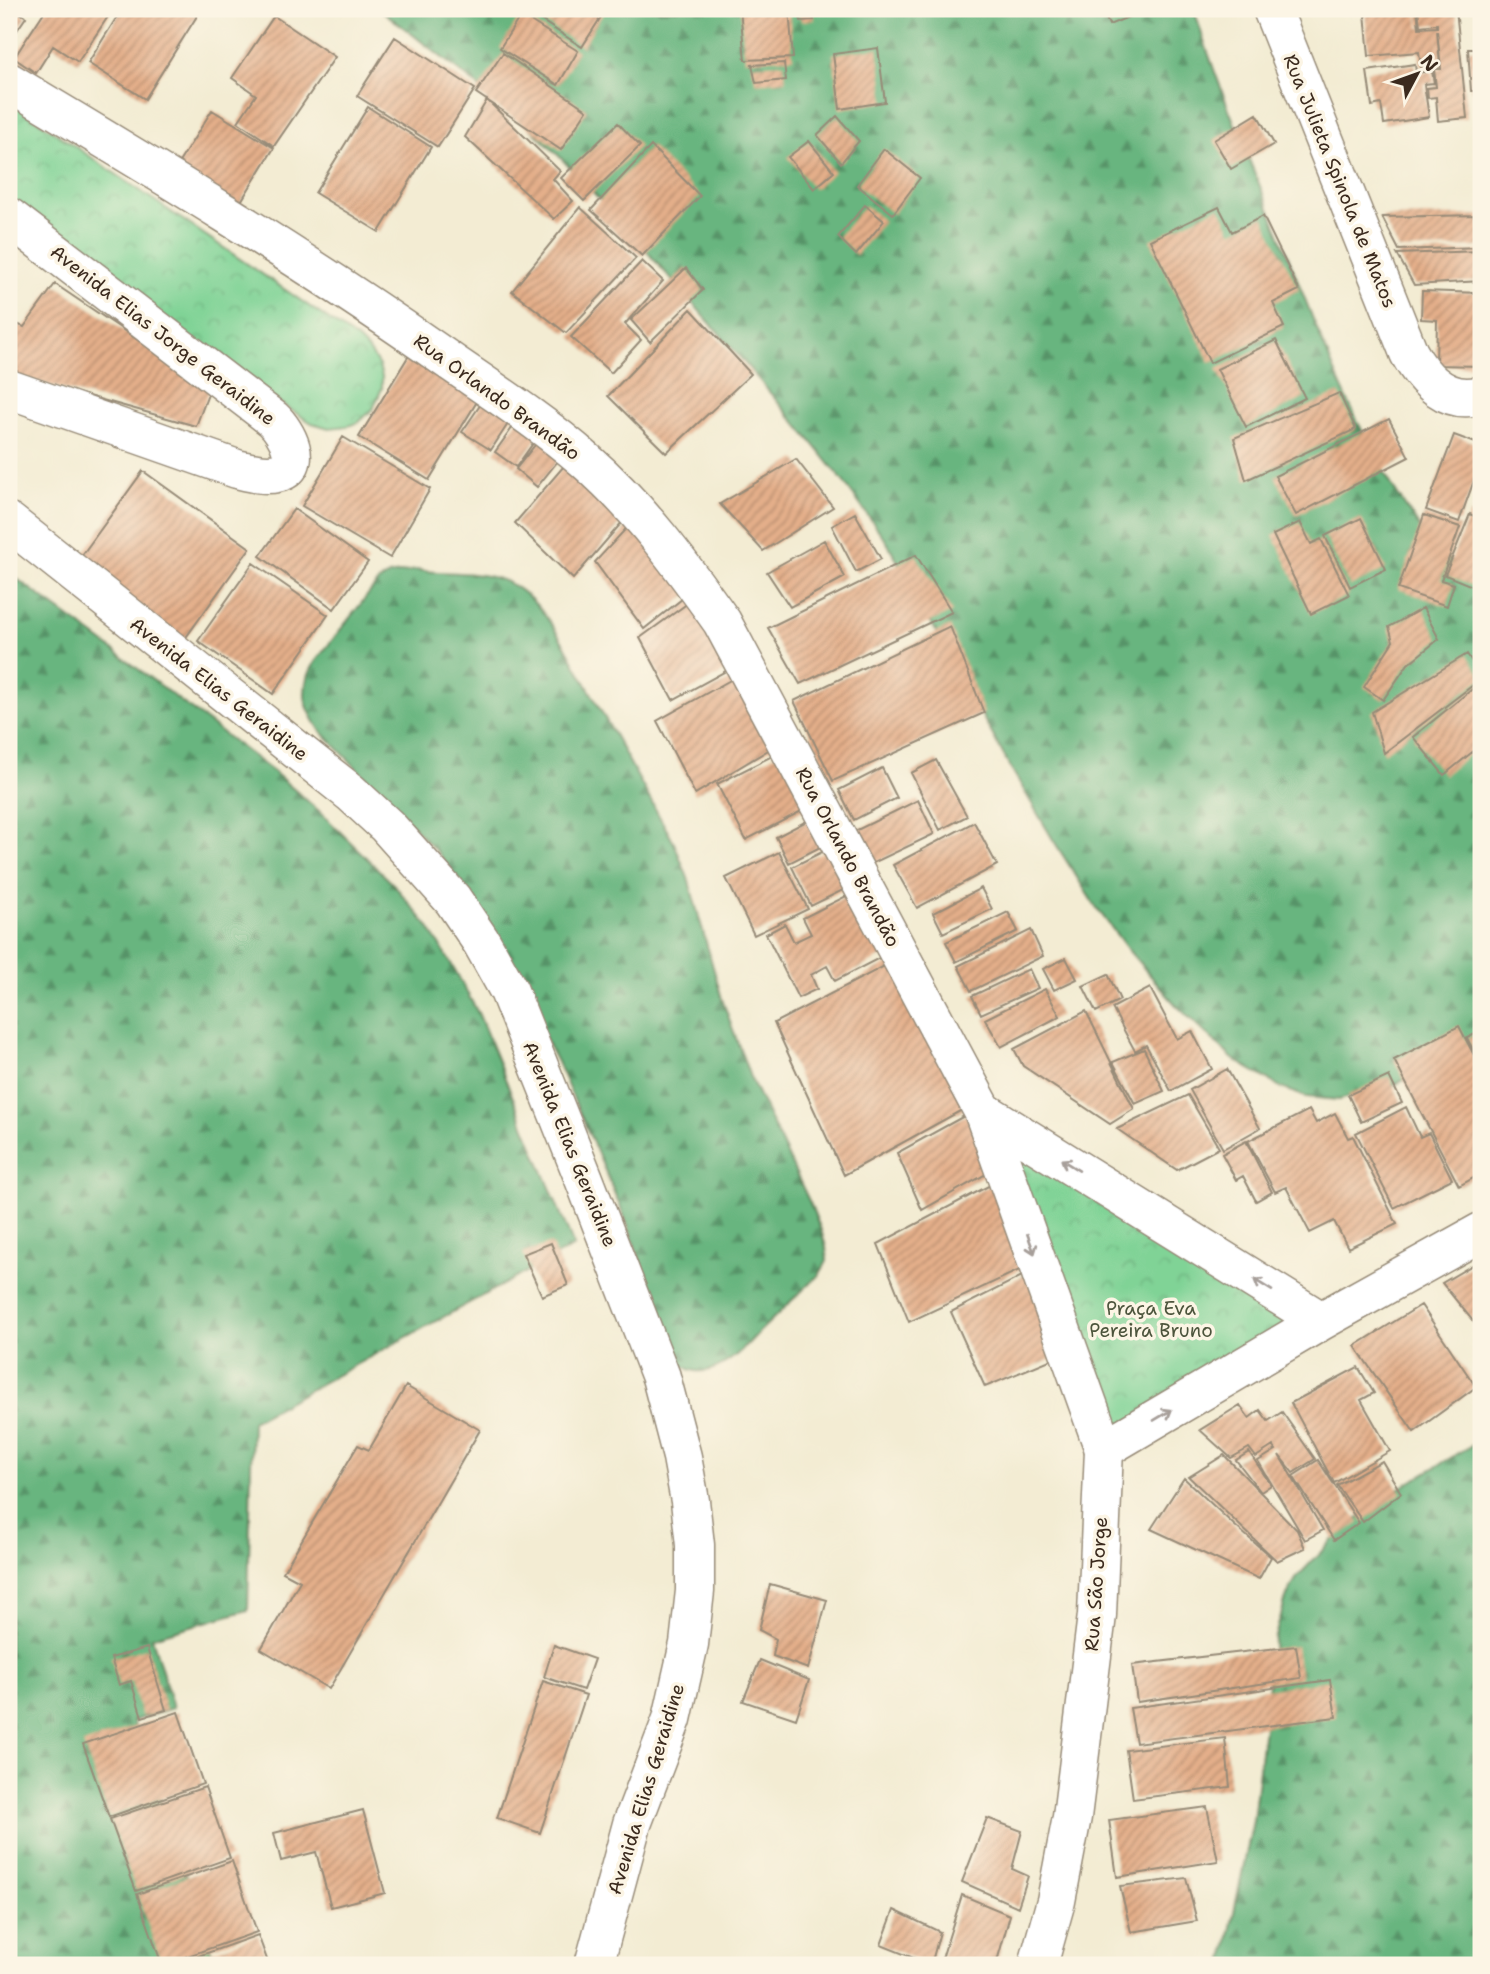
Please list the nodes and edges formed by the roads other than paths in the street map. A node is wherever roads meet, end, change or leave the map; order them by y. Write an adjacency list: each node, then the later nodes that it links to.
1 (1272, 9): 5 (street, Rua Julieta Spinola de Matos)
2 (9, 82): 7 (street, Rua Orlando Brandão)
3 (9, 217): 4 (street, Avenida Elias Jorge Geraidine)
4 (9, 389)
5 (1481, 395)
6 (9, 522): 11 (street, Avenida Elias Geraidine)
7 (983, 1111): 9 (street, one-way to 7); 10 (street, Rua Orlando Brandão, one-way to 10)
8 (1481, 1232): 9 (street)
9 (1321, 1321): 10 (street, one-way to 9)
10 (1104, 1450): 12 (street, Rua São Jorge)
11 (594, 1965)
12 (1038, 1965)

